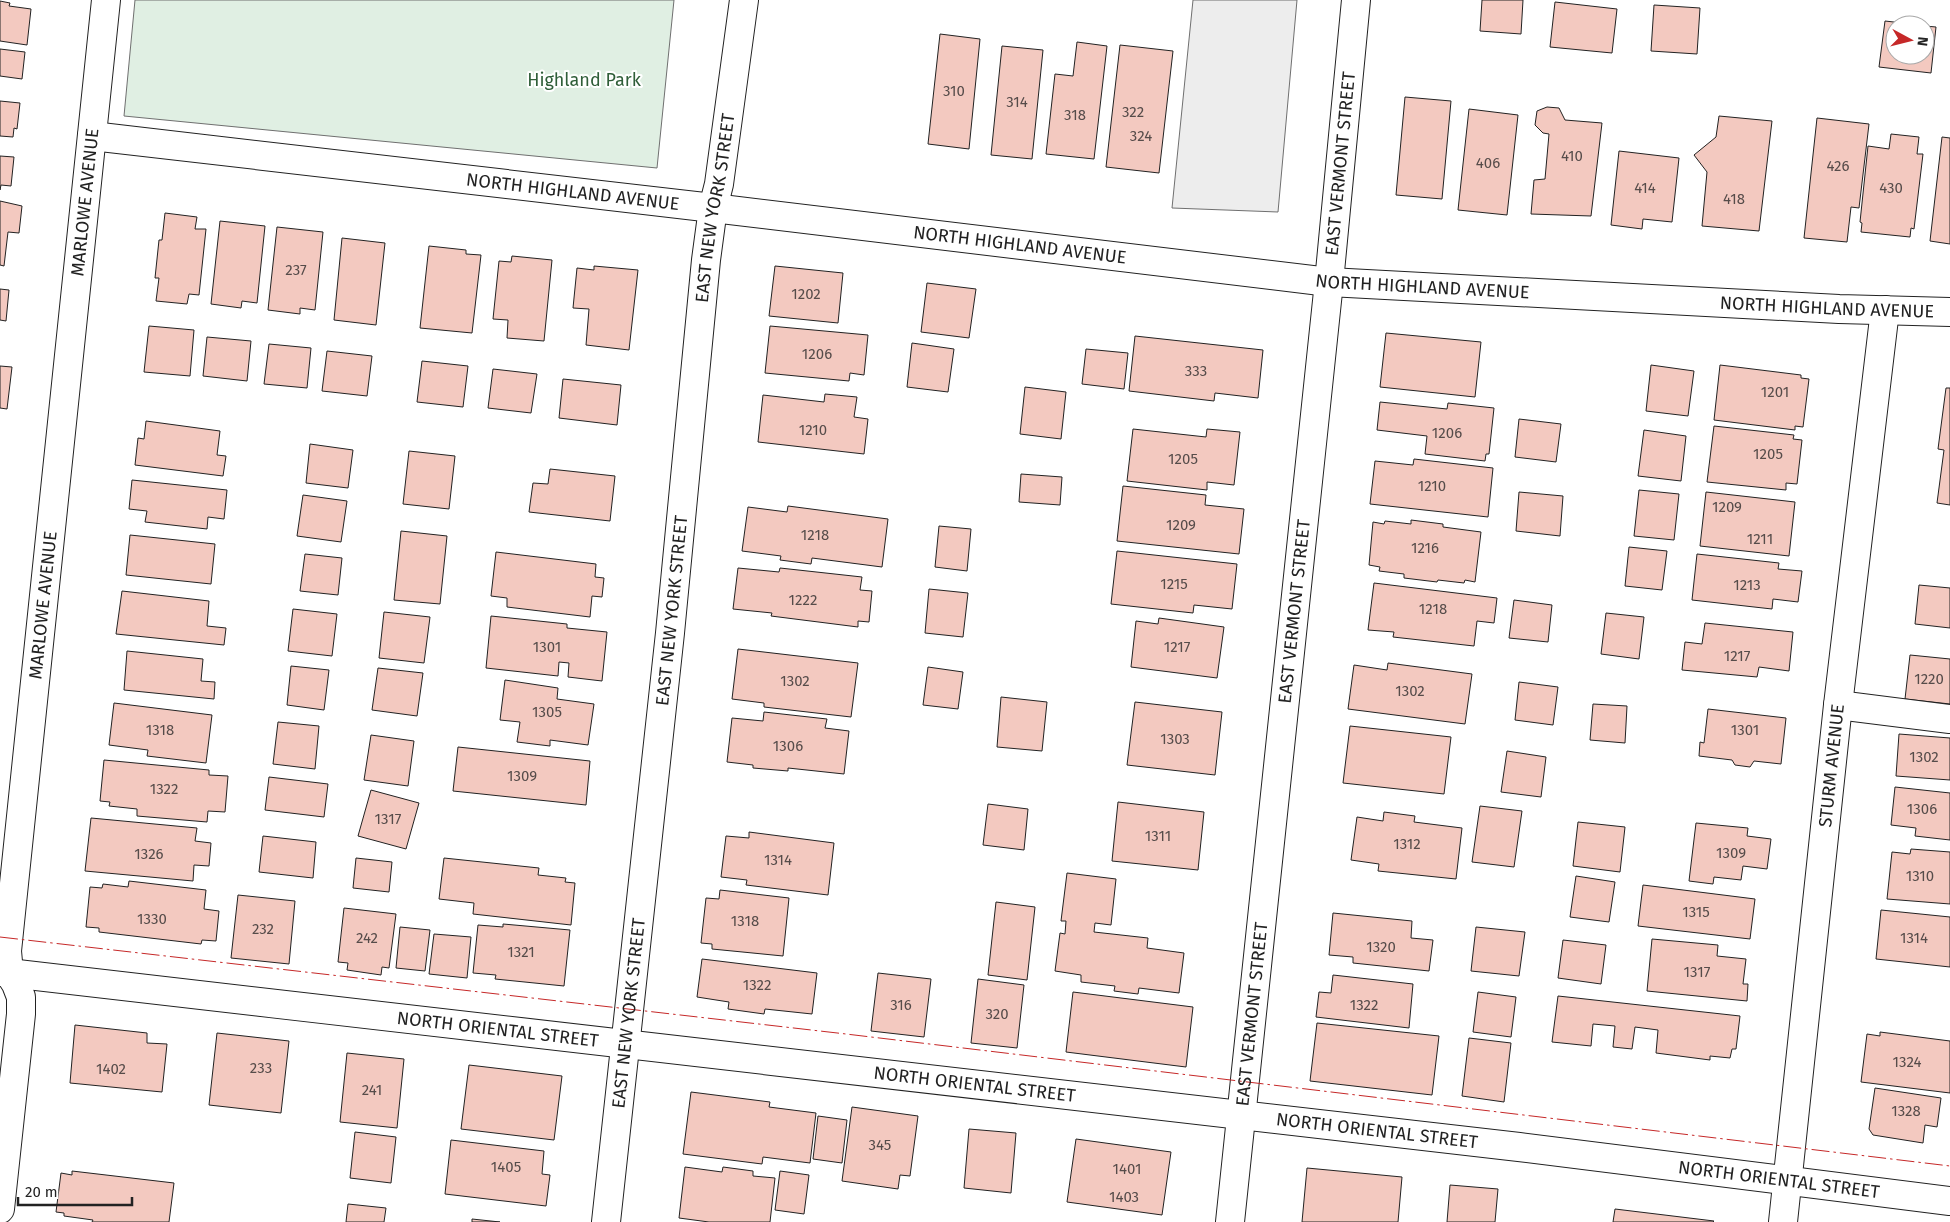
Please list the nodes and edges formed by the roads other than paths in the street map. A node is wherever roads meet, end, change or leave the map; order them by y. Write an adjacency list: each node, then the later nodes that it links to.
1 (106, 0): 4 (street, MARLOWE AVENUE)
2 (744, 0): 5 (street, EAST NEW YORK STREET)
3 (1356, 0): 6 (street, EAST VERMONT STREET)
4 (92, 136): 5 (street, NORTH HIGHLAND AVENUE); 11 (street, MARLOWE AVENUE)
5 (713, 208): 6 (street, NORTH HIGHLAND AVENUE); 12 (street, EAST NEW YORK STREET)
6 (1329, 282): 7 (street, NORTH HIGHLAND AVENUE); 13 (street, EAST VERMONT STREET)
7 (1885, 310): 8 (street, NORTH HIGHLAND AVENUE); 9 (street, STURM AVENUE)
8 (1950, 312)
9 (1838, 705): 10 (street); 14 (street, STURM AVENUE)
10 (1950, 718)
11 (4, 972): 12 (street, NORTH ORIENTAL STREET); 16 (street, MARLOWE AVENUE)
12 (624, 1044): 13 (street, NORTH ORIENTAL STREET); 17 (street, EAST NEW YORK STREET)
13 (1242, 1115): 14 (street, NORTH ORIENTAL STREET); 18 (street, EAST VERMONT STREET)
14 (1787, 1180): 15 (street, NORTH ORIENTAL STREET); 19 (street, STURM AVENUE)
15 (1950, 1201)
16 (0, 1208)
17 (606, 1222)
18 (1230, 1222)
19 (1783, 1222)

